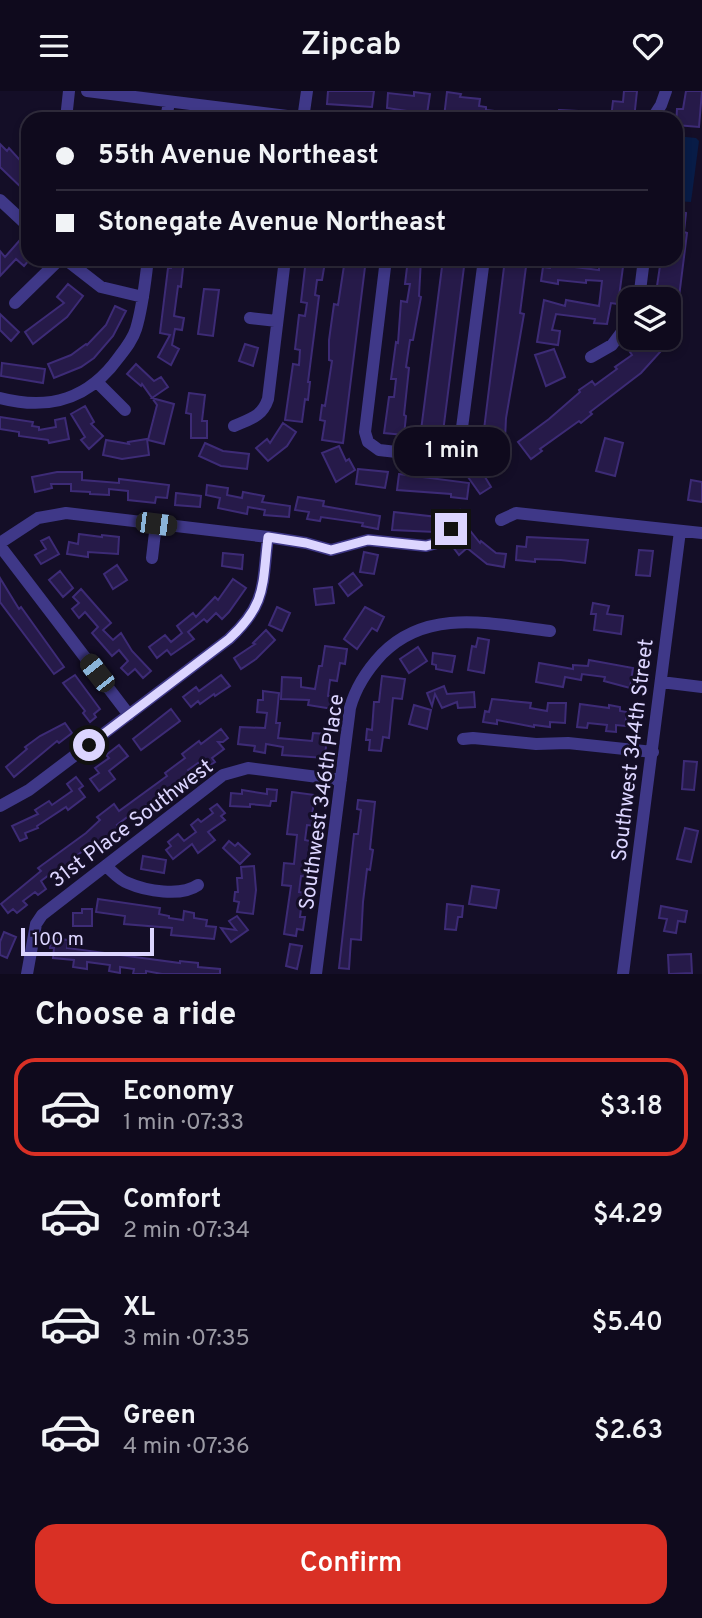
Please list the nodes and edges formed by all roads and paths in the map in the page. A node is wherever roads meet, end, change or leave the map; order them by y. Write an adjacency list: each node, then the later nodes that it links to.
1 (69, 91): 6 (street)
2 (87, 91): 5 (street)
3 (307, 91): 9 (street)
4 (666, 91): 10 (street)
5 (169, 102): 7 (street); 8 (street)
6 (67, 112)
7 (167, 112)
8 (250, 112)
9 (306, 112)
10 (656, 112)
11 (0, 200): 12 (street)
12 (21, 220)
13 (55, 266): 22 (street)
14 (72, 266): 21 (street)
15 (147, 266): 21 (street)
16 (284, 266): 24 (street)
17 (385, 266): 18 (street)
18 (483, 266)
19 (643, 266): 20 (street)
20 (640, 287)
21 (143, 297): 27 (street)
22 (15, 303)
23 (250, 318): 24 (street)
24 (277, 321): 30 (street)
25 (618, 337): 26 (street)
26 (591, 356)
27 (97, 382): 28 (street); 29 (street)
28 (0, 398)
29 (125, 410)
30 (234, 426)
31 (500, 520): 34 (street)
32 (156, 524): 36 (street); 37 (street); 38 (street)
33 (451, 529): 36 (street)
34 (680, 531): 35 (street); 40 (street, Southwest 344th Street)
35 (702, 533)
36 (268, 537): 42 (street)
37 (0, 545): 42 (street)
38 (152, 558)
39 (550, 631): 45 (street, Southwest 346th Place)
40 (661, 682): 41 (street); 44 (street, Southwest 344th Street)
41 (702, 687)
42 (130, 715): 46 (street)
43 (463, 739): 44 (street)
44 (653, 752): 51 (street, Southwest 344th Street)
45 (341, 780): 47 (street, 31st Place Southwest); 50 (street, Southwest 346th Place)
46 (0, 806)
47 (106, 866): 48 (street); 49 (street, 31st Place Southwest)
48 (198, 885)
49 (27, 974)
50 (316, 974)
51 (623, 974)

